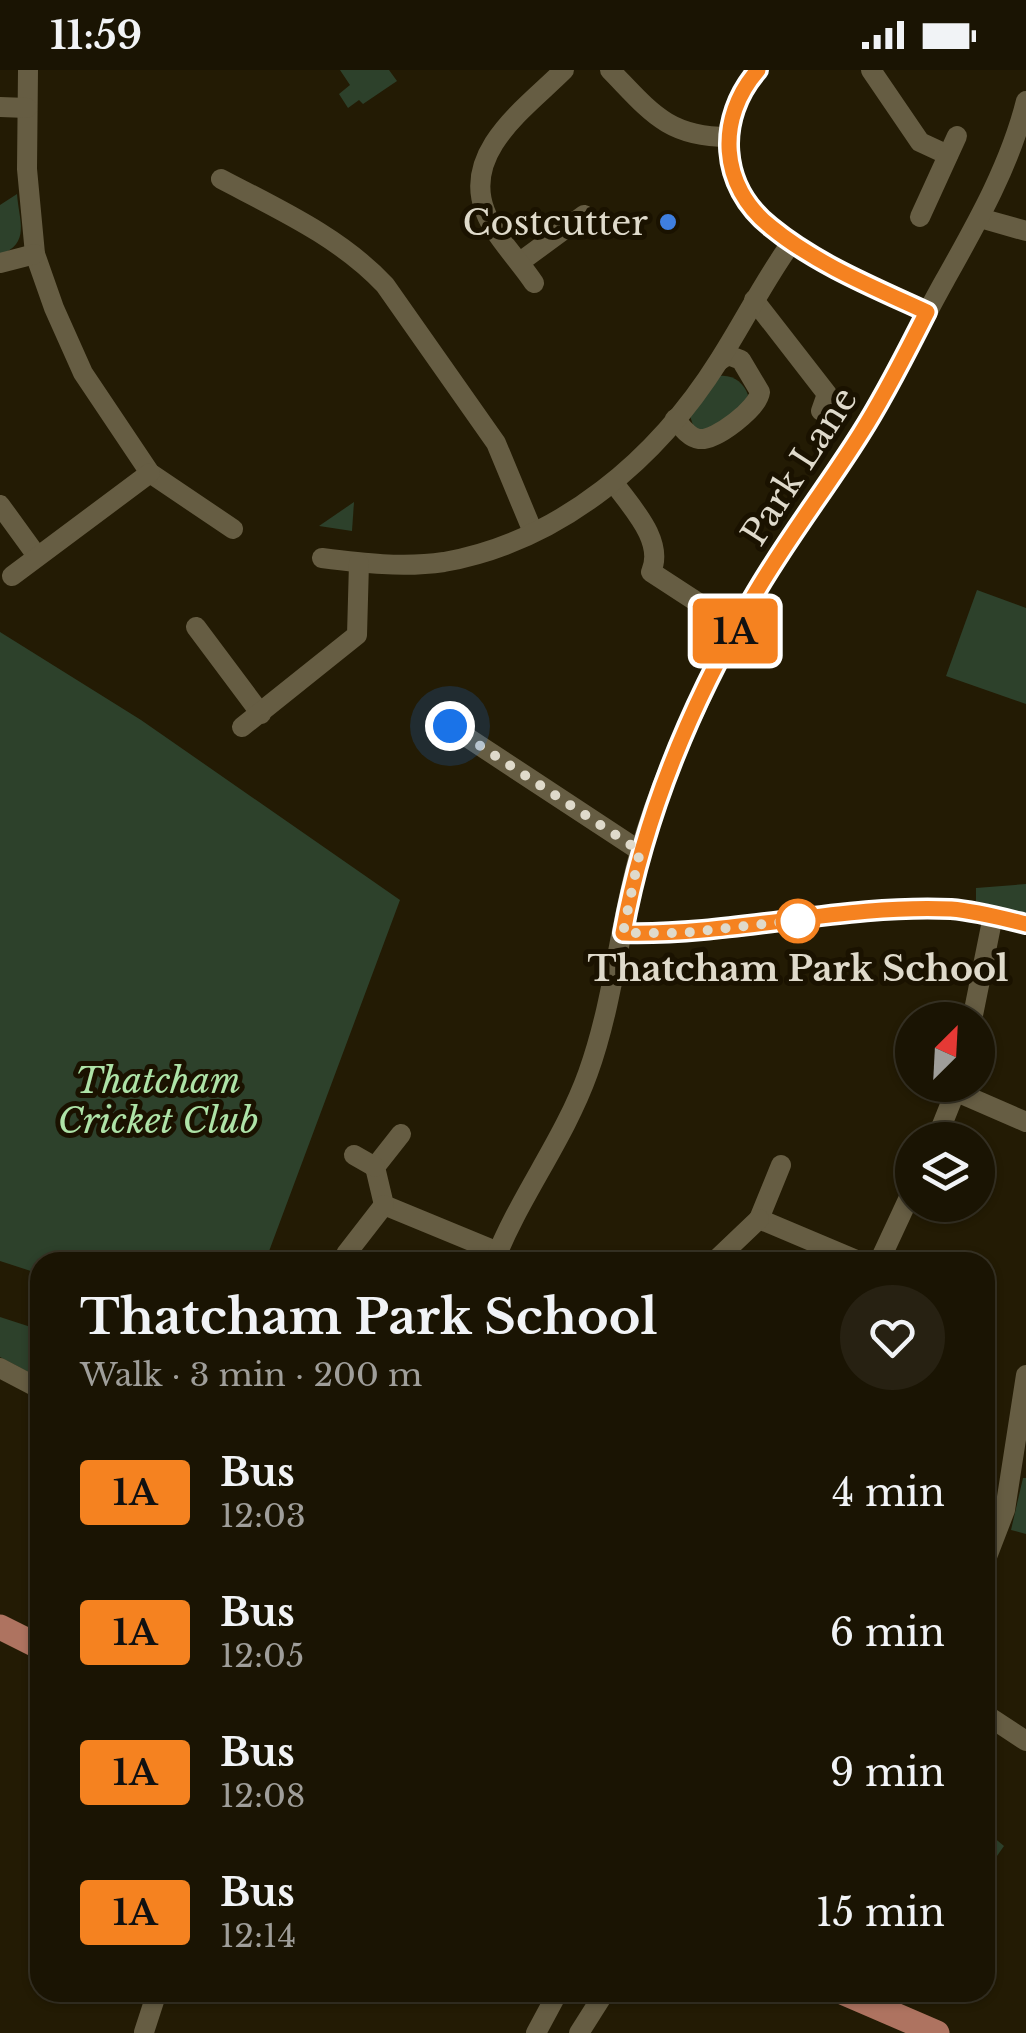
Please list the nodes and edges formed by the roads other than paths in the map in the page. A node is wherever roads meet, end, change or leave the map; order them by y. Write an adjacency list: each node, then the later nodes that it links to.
1 (28, 70): 8 (street)
2 (564, 70): 17 (street)
3 (610, 70): 9 (street)
4 (758, 70): 9 (street)
5 (871, 70): 12 (street)
6 (1026, 102): 13 (street, Park Lane)
7 (0, 108): 8 (street)
8 (28, 108): 16 (street)
9 (728, 137): 15 (street)
10 (221, 179): 29 (street)
11 (584, 215): 17 (street)
12 (920, 217)
13 (980, 218): 14 (street); 21 (street, Park Lane)
14 (1026, 231)
15 (792, 242): 20 (street); 21 (street)
16 (34, 254): 18 (street); 25 (street)
17 (520, 262): 19 (street)
18 (0, 263)
19 (534, 283)
20 (754, 300): 22 (street); 23 (street)
21 (927, 312): 39 (street, Park Lane)
22 (719, 362): 24 (street); 24 (street)
23 (821, 411)
24 (675, 419): 26 (street)
25 (150, 473): 28 (street); 30 (street)
26 (614, 483): 29 (street); 34 (street)
27 (0, 505): 30 (street)
28 (233, 529)
29 (533, 532): 32 (street)
30 (37, 556): 33 (street)
31 (322, 558): 32 (street)
32 (358, 563): 36 (street)
33 (12, 576)
34 (720, 617)
35 (196, 627): 36 (street)
36 (260, 714): 37 (street)
37 (242, 726)
38 (450, 726): 39 (street)
39 (640, 851): 42 (street, Park Lane)
40 (994, 916): 41 (street); 42 (street); 43 (street)
41 (1026, 924)
42 (623, 933): 55 (street, Park Lane)
43 (976, 1002)
44 (986, 1102): 45 (street)
45 (1026, 1122)
46 (401, 1134): 49 (street)
47 (354, 1155): 49 (street)
48 (780, 1165): 51 (street)
49 (375, 1167): 50 (street)
50 (384, 1205): 53 (street); 54 (street)
51 (759, 1220): 56 (street); 57 (street)
52 (898, 1222): 58 (street)
53 (348, 1252)
54 (485, 1252)
55 (499, 1252)
56 (724, 1252)
57 (837, 1252)
58 (884, 1252)
59 (0, 1368): 61 (street)
60 (1026, 1376): 62 (street)
61 (30, 1384)
62 (995, 1536)
63 (0, 1627): 64 (main road)
64 (30, 1641)
65 (995, 1721): 66 (street)
66 (1026, 1741)
67 (154, 2002): 71 (street)
68 (551, 2002): 72 (street)
69 (599, 2002): 73 (street)
70 (865, 2002): 74 (main road)
71 (144, 2032)
72 (536, 2033)
73 (579, 2033)
74 (937, 2033)

